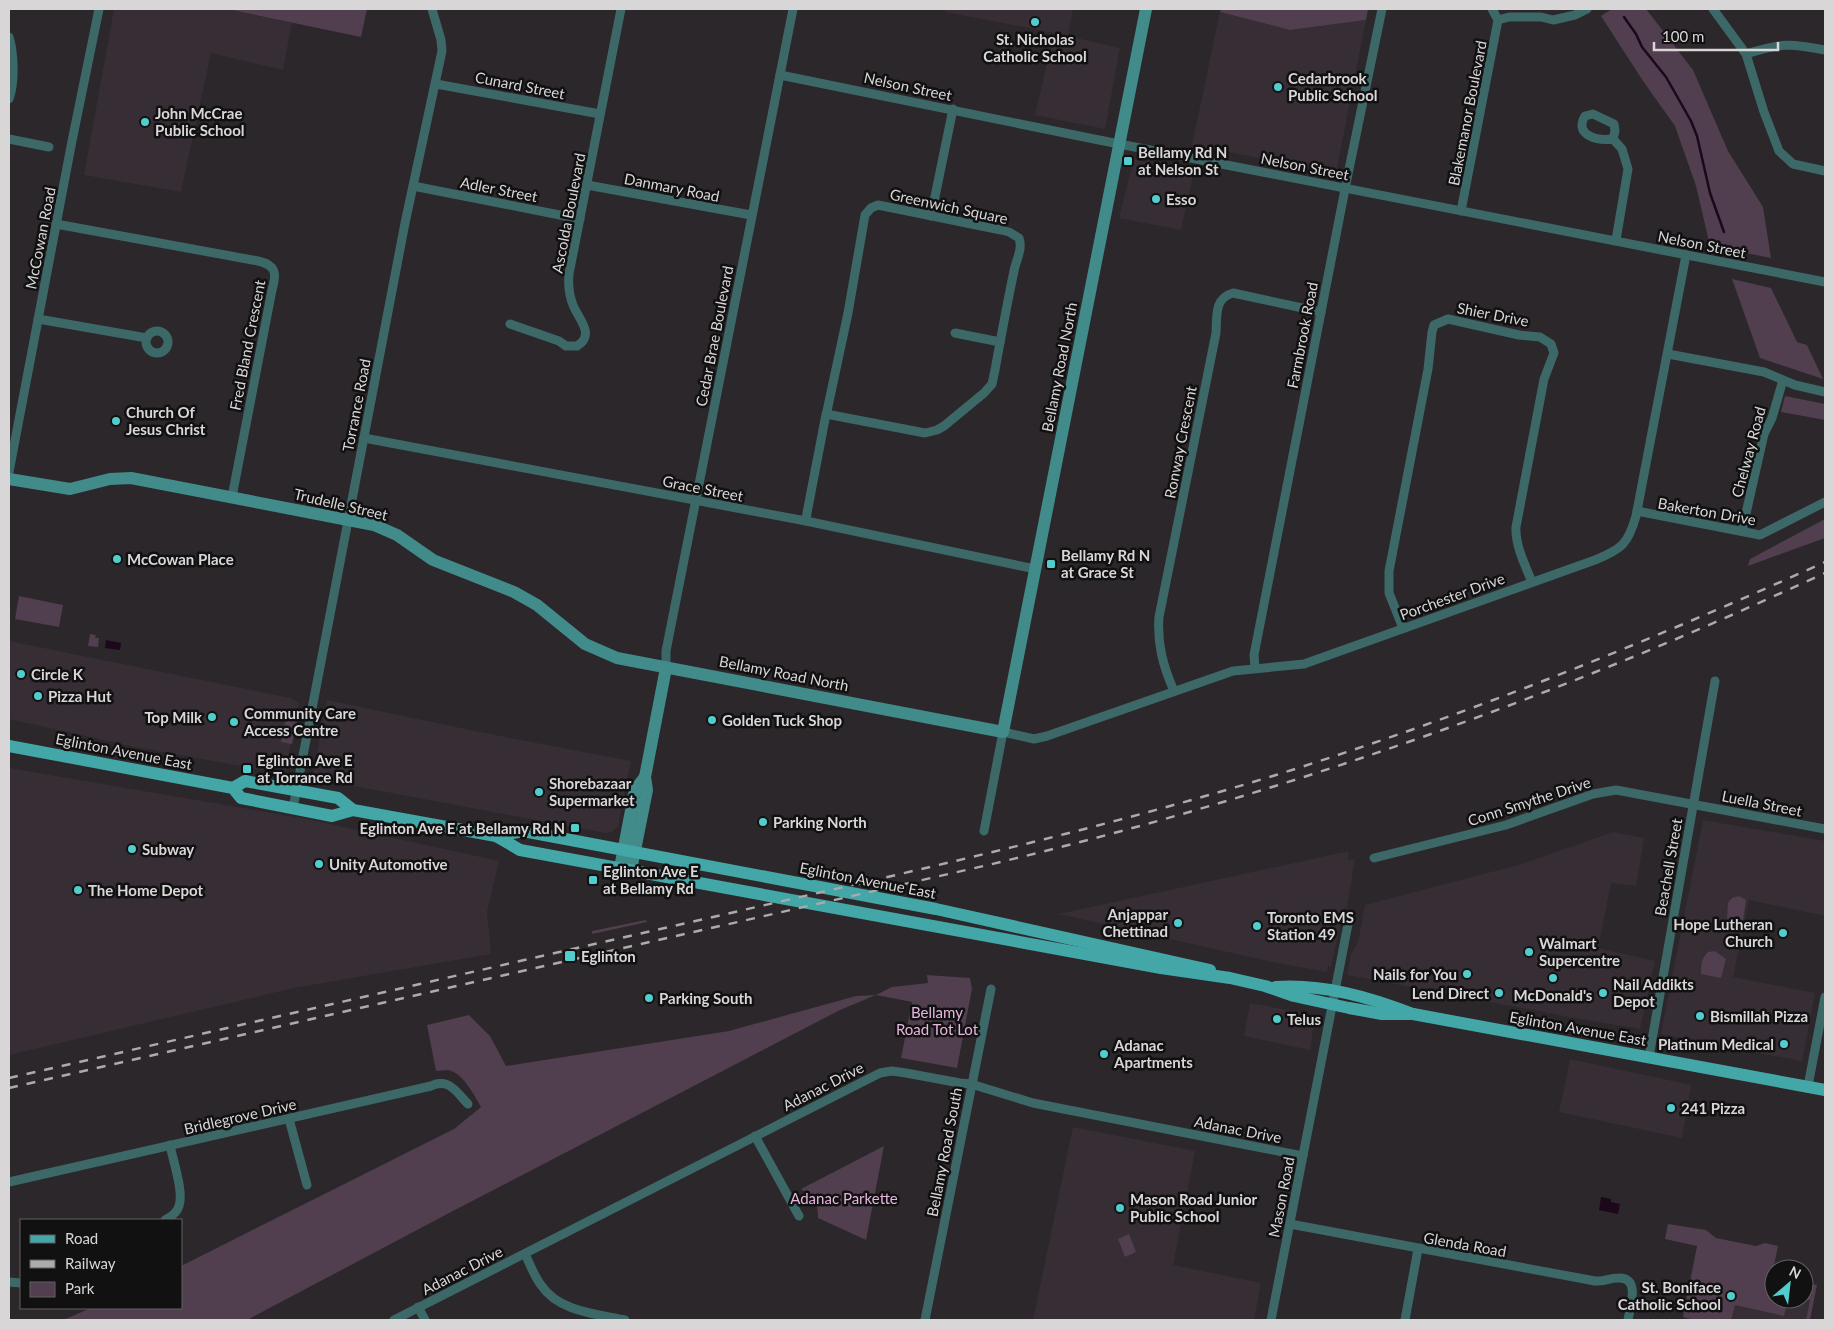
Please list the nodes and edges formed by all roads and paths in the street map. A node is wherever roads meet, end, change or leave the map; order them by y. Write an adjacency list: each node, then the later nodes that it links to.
1 (100, 9): 32 (street, McCowan Road)
2 (432, 9): 16 (street, Torrance Road)
3 (620, 9): 19 (street, Ascolda Boulevard)
4 (793, 9): 15 (street, Cedar Brae Boulevard)
5 (1146, 9): 22 (street, Bellamy Road North)
6 (1382, 9): 27 (street, Farmbrook Road)
7 (1492, 9): 11 (street)
8 (1587, 9): 10 (street)
9 (1713, 9): 14 (street)
10 (1539, 13): 11 (street)
11 (1498, 20): 28 (street, Blakemanor Boulevard)
12 (9, 37): 17 (street)
13 (1825, 50): 14 (street)
14 (1746, 54): 24 (street)
15 (780, 75): 18 (street, Nelson Street); 29 (street, Cedar Brae Boulevard)
16 (436, 84): 19 (street, Cunard Street); 26 (street, Torrance Road)
17 (9, 98)
18 (953, 109): 22 (street, Nelson Street); 30 (street)
19 (600, 114): 25 (street, Ascolda Boulevard)
20 (9, 139): 23 (street)
21 (1613, 139): 33 (street)
22 (1120, 144): 27 (street, Nelson Street); 56 (street, Bellamy Road North)
23 (50, 147)
24 (1825, 171)
25 (587, 185): 29 (street, Danmary Road); 31 (street, Ascolda Boulevard)
26 (413, 186): 31 (street, Adler Street); 46 (street, Torrance Road)
27 (1345, 188): 28 (street, Nelson Street); 36 (street, Farmbrook Road)
28 (1461, 211): 33 (street, Nelson Street)
29 (751, 215): 50 (street, Cedar Brae Boulevard)
30 (931, 216): 41 (street, Greenwich Square); 45 (street, Greenwich Square)
31 (580, 219): 38 (street, Ascolda Boulevard)
32 (56, 224): 37 (street, McCowan Road); 49 (street, Fred Bland Crescent)
33 (1616, 240): 34 (street, Nelson Street)
34 (1686, 255): 35 (street, Nelson Street); 42 (street, Porchester Drive)
35 (1825, 282)
36 (1321, 312): 60 (street, Farmbrook Road); 62 (street, Ronway Crescent)
37 (38, 319): 40 (street); 47 (street, McCowan Road)
38 (510, 324)
39 (955, 333): 41 (street)
40 (146, 338)
41 (1000, 342): 45 (street, Greenwich Square)
42 (1668, 354): 43 (street); 52 (street, Porchester Drive)
43 (1783, 380): 44 (street); 55 (street, Chelway Road)
44 (1825, 392)
45 (826, 414): 54 (street, Greenwich Square)
46 (364, 438): 50 (street, Grace Street); 53 (street, Torrance Road)
47 (9, 472)
48 (9, 479): 49 (street, Trudelle Street)
49 (232, 497): 53 (street, Trudelle Street)
50 (696, 500): 54 (street, Grace Street); 59 (street, Cedar Brae Boulevard)
51 (1825, 502): 55 (street, Bakerton Drive)
52 (1637, 511): 55 (street, Bakerton Drive); 57 (street, Porchester Drive)
53 (348, 521): 59 (street, Trudelle Street); 66 (street, Torrance Road)
54 (806, 521): 56 (street, Grace Street)
55 (1742, 531)
56 (1035, 569): 63 (street, Bellamy Road North)
57 (1532, 582): 58 (street, Porchester Drive); 58 (street, Shier Drive)
58 (1402, 628): 60 (street, Porchester Drive)
59 (666, 668): 63 (street, Bellamy Road North); 73 (street)
60 (1255, 668): 62 (street, Porchester Drive)
61 (1715, 680): 67 (street, Beachell Street)
62 (1174, 691): 63 (street, Porchester Drive)
63 (1003, 732): 71 (street, Bellamy Road North)
64 (9, 746): 65 (main road, Eglinton Avenue East)
65 (232, 788): 66 (main road, Eglinton Avenue East); 68 (main road, Eglinton Avenue East)
66 (296, 790): 68 (street, Torrance Road); 69 (main road, Eglinton Avenue East)
67 (1693, 804): 70 (street, Luella Street); 74 (street, Conn Smythe Drive); 84 (street, Beachell Street)
68 (293, 808): 69 (main road, Eglinton Avenue East)
69 (353, 810): 72 (main road, Eglinton Avenue East)
70 (1825, 829)
71 (984, 831)
72 (496, 836): 73 (main road, Eglinton Avenue East); 75 (main road, Eglinton Avenue East)
73 (629, 851): 75 (street); 77 (main road, Eglinton Avenue East)
74 (1374, 858)
75 (626, 869): 77 (main road, Eglinton Avenue East)
76 (1349, 920): 80 (street)
77 (1230, 978): 78 (main road, Eglinton Avenue East)
78 (1272, 987): 80 (main road, Eglinton Avenue East); 82 (main road, Eglinton Avenue East)
79 (991, 989): 85 (street, Bellamy Road South)
80 (1336, 991): 82 (street, Mason Road); 83 (main road, Eglinton Avenue East)
81 (1825, 996): 86 (street)
82 (1333, 1005): 83 (main road, Eglinton Avenue East); 92 (street, Mason Road)
83 (1413, 1014): 84 (main road, Eglinton Avenue East)
84 (1649, 1057): 86 (main road, Eglinton Avenue East)
85 (971, 1084): 90 (street, Adanac Drive); 92 (street, Adanac Drive); 104 (street, Bellamy Road South)
86 (1808, 1086): 87 (main road, Eglinton Avenue East)
87 (1825, 1090)
88 (468, 1104): 89 (street, Bridlegrove Drive)
89 (289, 1118): 91 (street, Bridlegrove Drive); 94 (street)
90 (755, 1136): 95 (street); 99 (street, Adanac Drive)
91 (170, 1146): 93 (street, Bridlegrove Drive); 96 (street)
92 (1303, 1156): 97 (street, Mason Road)
93 (9, 1182)
94 (307, 1185)
95 (799, 1216)
96 (166, 1219)
97 (1290, 1224): 98 (street, Glenda Road); 105 (street, Mason Road)
98 (1418, 1249): 106 (street); 107 (street, Glenda Road)
99 (525, 1254): 100 (street, Adanac Drive); 103 (street)
100 (418, 1307): 101 (street, Adanac Drive); 102 (street)
101 (394, 1320)
102 (425, 1320)
103 (625, 1320)
104 (926, 1320)
105 (1271, 1320)
106 (1405, 1320)
107 (1628, 1320)

